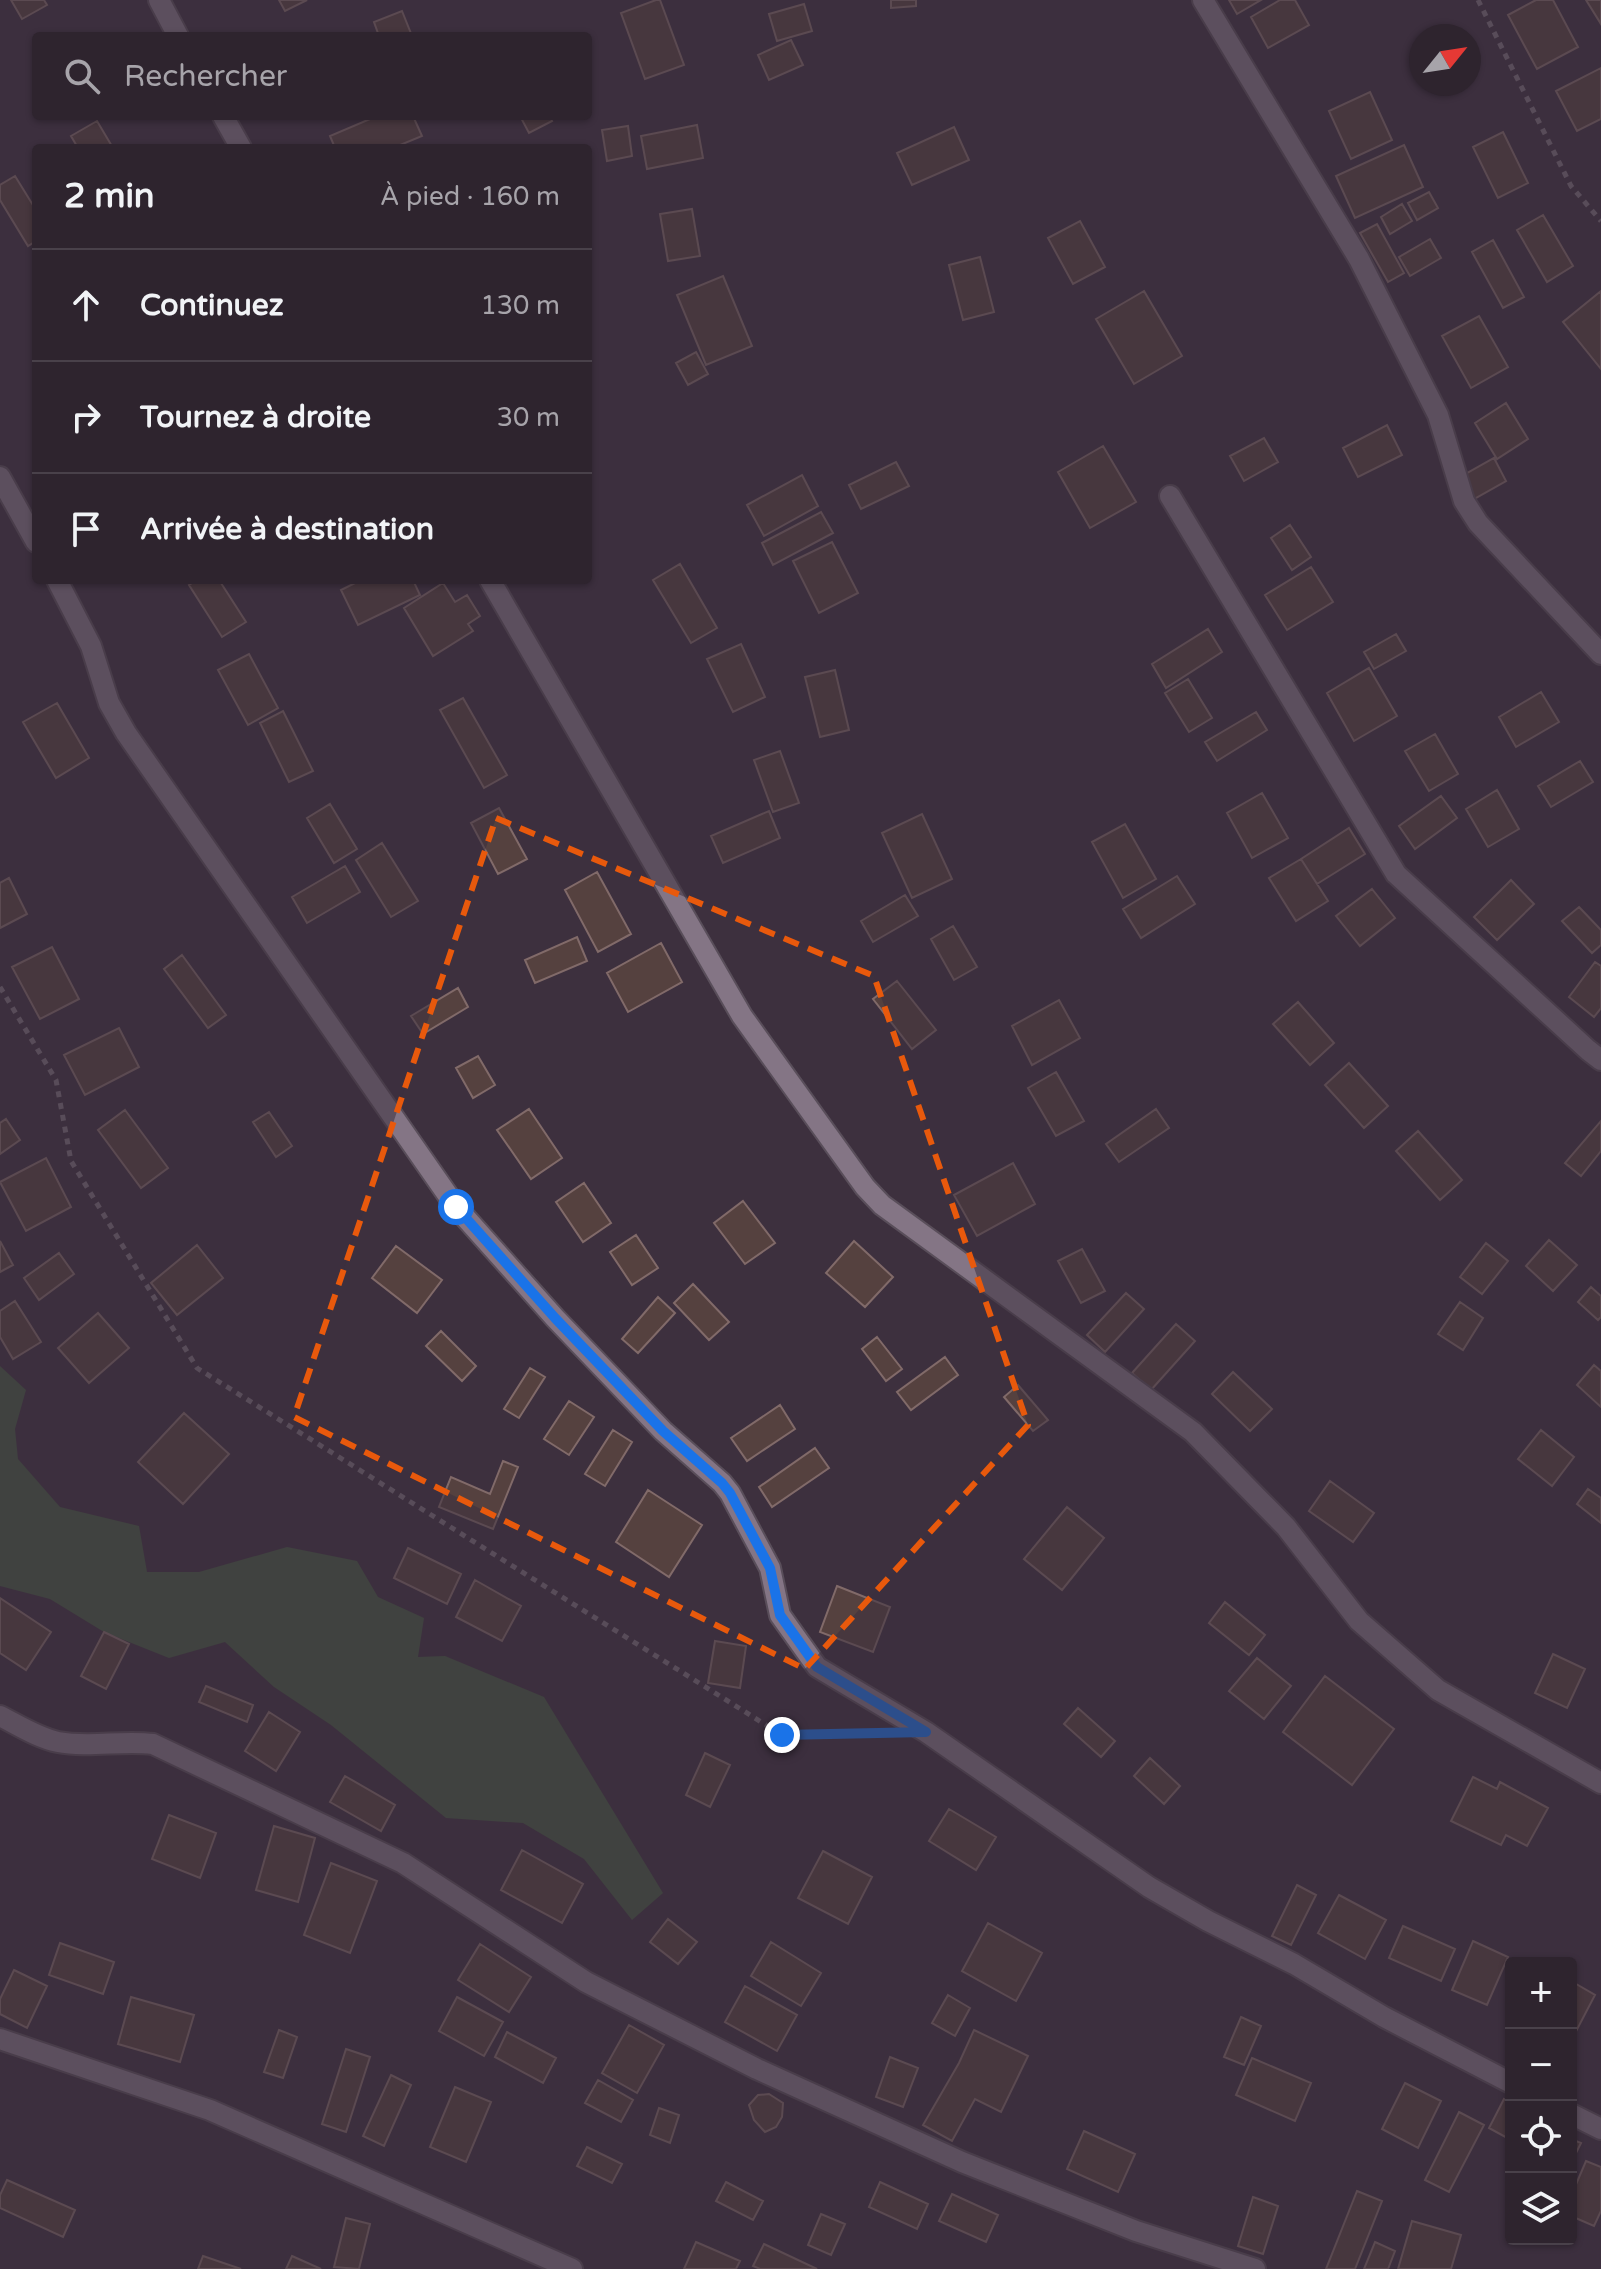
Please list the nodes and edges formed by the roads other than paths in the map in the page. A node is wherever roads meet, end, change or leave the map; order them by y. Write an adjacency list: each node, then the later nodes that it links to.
1 (159, 0): 3 (street)
2 (1203, 0): 11 (street)
3 (176, 32)
4 (225, 120): 5 (street)
5 (239, 144)
6 (0, 477): 8 (street)
7 (1170, 496): 12 (street)
8 (32, 535)
9 (59, 584): 16 (street)
10 (492, 584): 14 (street)
11 (1601, 654)
12 (1601, 1060)
13 (0, 1716): 20 (street)
14 (1601, 1783)
15 (0, 2039): 19 (street)
16 (1505, 2080)
17 (1577, 2117): 18 (street)
18 (1601, 2129)
19 (572, 2269)
20 (1255, 2269)

